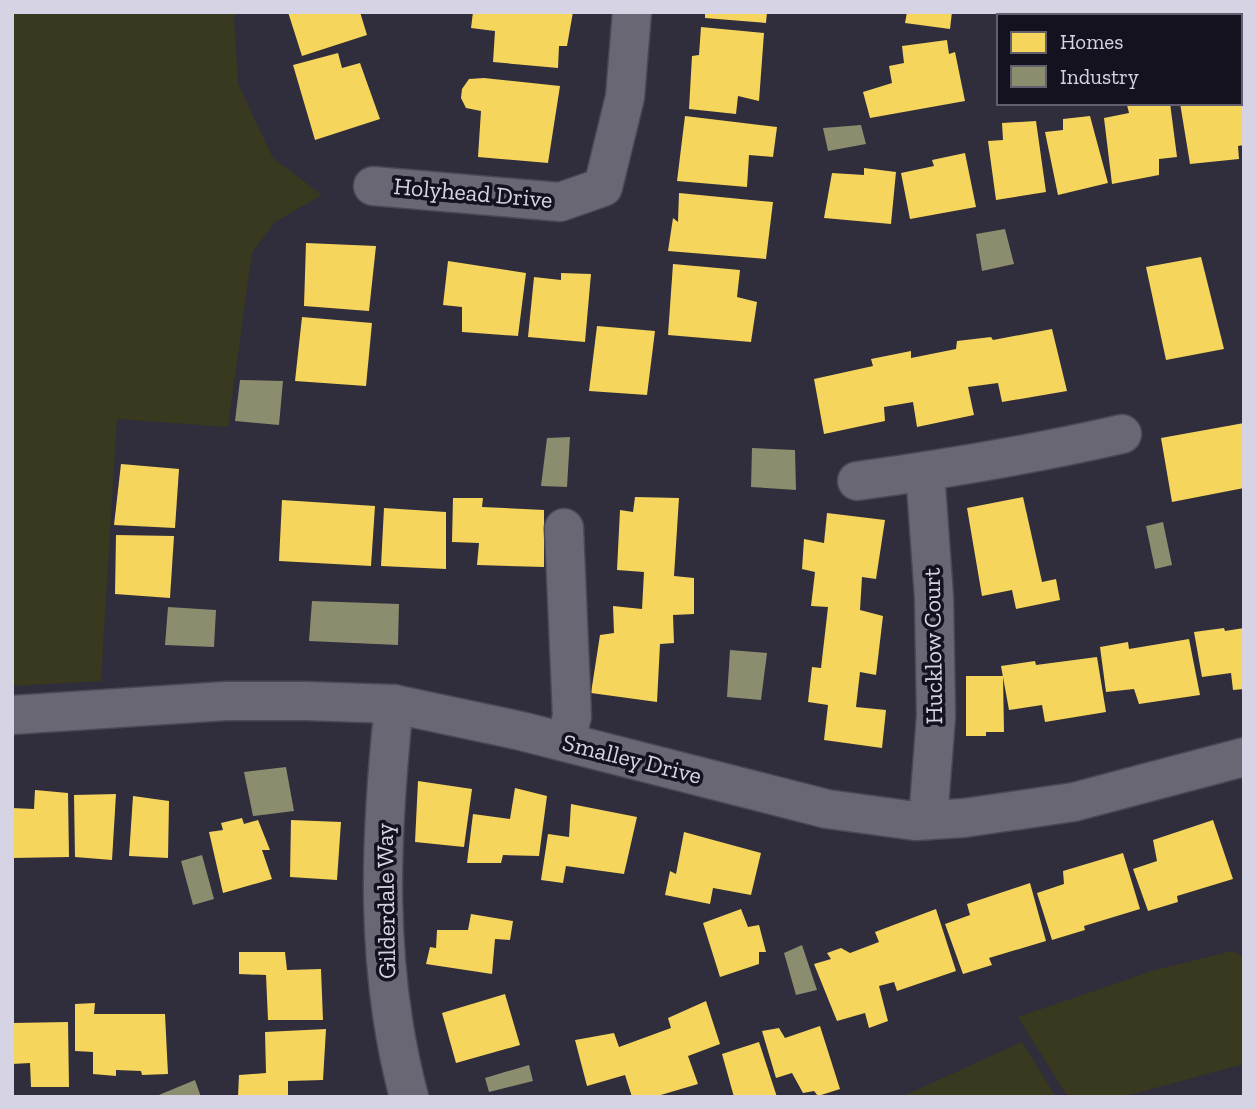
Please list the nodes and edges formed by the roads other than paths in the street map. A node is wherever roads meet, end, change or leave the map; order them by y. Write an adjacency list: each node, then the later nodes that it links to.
1 (632, 12): 2 (street, Holyhead Drive)
2 (373, 186)
3 (1122, 434): 4 (street)
4 (925, 472): 5 (street); 11 (street, Hucklow Court)
5 (857, 481)
6 (565, 528): 9 (street)
7 (394, 704): 8 (street, Smalley Drive); 9 (street, Smalley Drive); 12 (street, Gilderdale Way)
8 (12, 715)
9 (566, 742): 11 (street, Smalley Drive)
10 (1244, 757): 11 (street, Smalley Drive)
11 (928, 820)
12 (409, 1097)

